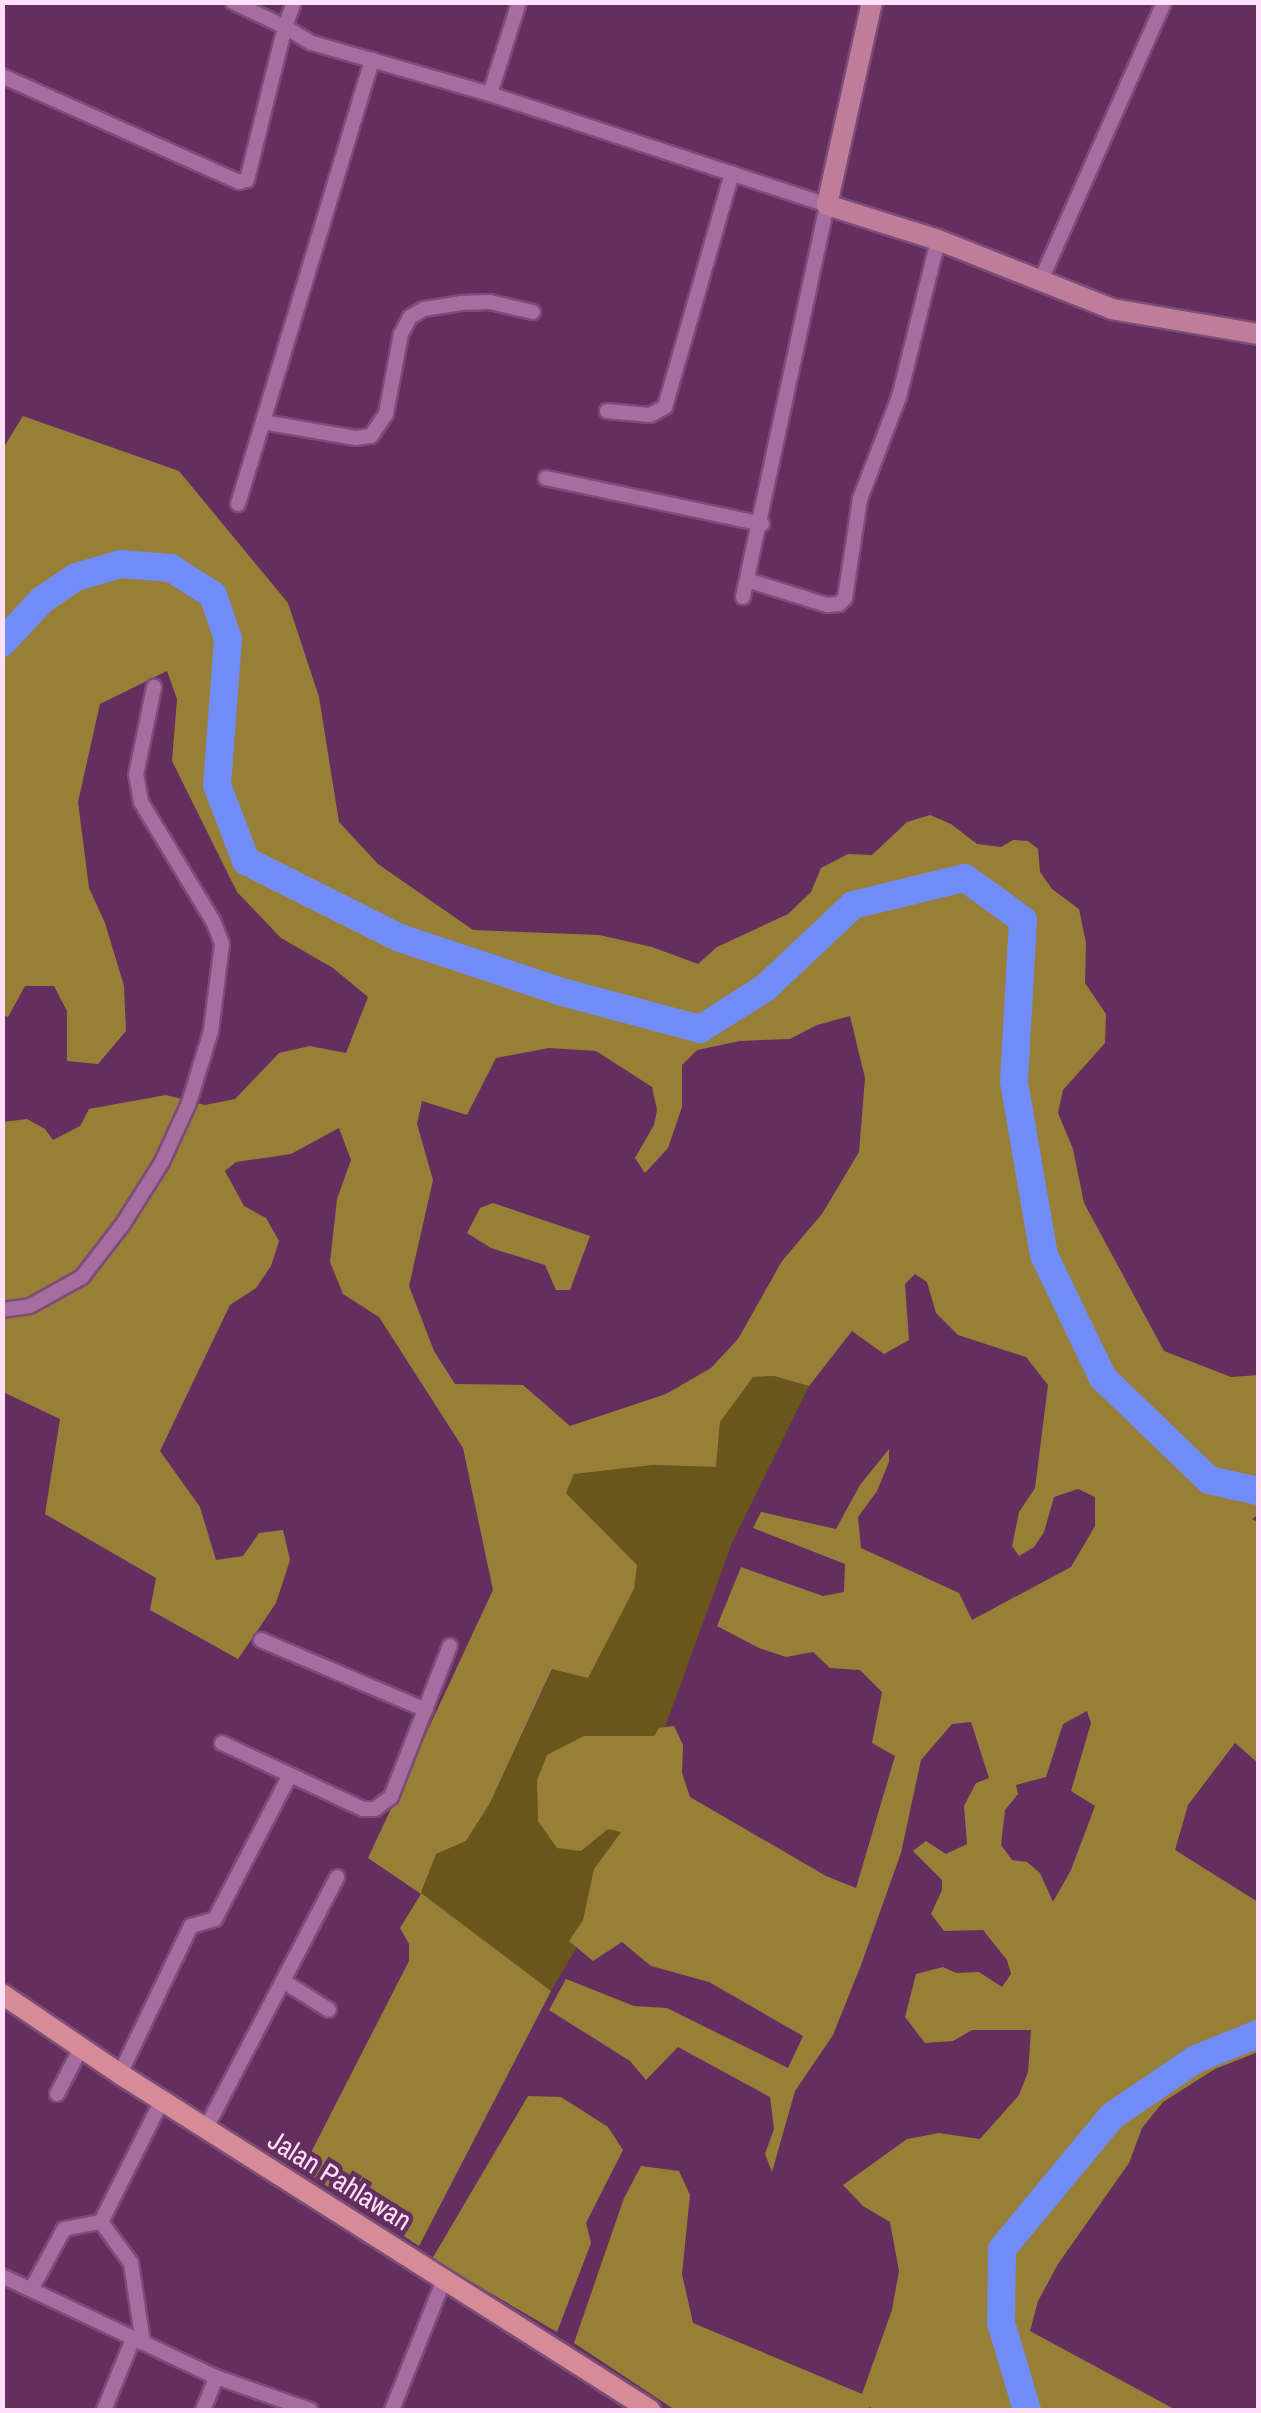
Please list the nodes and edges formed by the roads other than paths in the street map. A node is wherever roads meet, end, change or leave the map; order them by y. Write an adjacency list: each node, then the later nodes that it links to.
1 (233, 2): 6 (street)
2 (294, 2): 6 (street)
3 (519, 2): 9 (street)
4 (872, 2): 11 (street)
5 (1164, 2): 13 (street)
6 (285, 27): 7 (street); 8 (street)
7 (372, 60): 9 (street); 17 (street)
8 (2, 76)
9 (490, 94): 10 (street)
10 (732, 173): 11 (street); 16 (street)
11 (827, 205): 12 (street); 20 (street)
12 (938, 240): 13 (street); 21 (street)
13 (1041, 280): 15 (street)
14 (534, 312): 17 (street)
15 (1258, 334)
16 (607, 411)
17 (263, 422): 19 (street)
18 (546, 478): 20 (street)
19 (238, 504)
20 (762, 524): 21 (street)
21 (747, 580): 22 (street)
22 (743, 598)
23 (154, 688): 24 (street)
24 (2, 1310)
25 (260, 1640): 27 (street)
26 (450, 1646): 27 (street)
27 (426, 1710): 29 (street)
28 (222, 1743): 29 (street)
29 (290, 1775): 35 (street)
30 (337, 1878): 31 (street)
31 (283, 1981): 33 (street); 38 (street)
32 (2, 1994): 34 (main road, Jalan Pahlawan)
33 (328, 2010)
34 (82, 2046): 35 (main road, Jalan Pahlawan); 36 (street)
35 (120, 2074): 37 (main road, Jalan Pahlawan)
36 (58, 2094)
37 (162, 2100): 38 (main road, Jalan Pahlawan); 39 (street)
38 (206, 2128): 41 (main road, Jalan Pahlawan)
39 (101, 2222): 42 (street); 43 (street)
40 (2, 2276): 42 (street)
41 (444, 2279): 48 (street); 49 (main road, Jalan Pahlawan)
42 (32, 2288): 43 (street)
43 (138, 2341): 44 (street); 46 (street)
44 (216, 2377): 45 (street); 47 (street)
45 (304, 2409)
46 (104, 2410)
47 (202, 2410)
48 (392, 2410)
49 (650, 2410)

